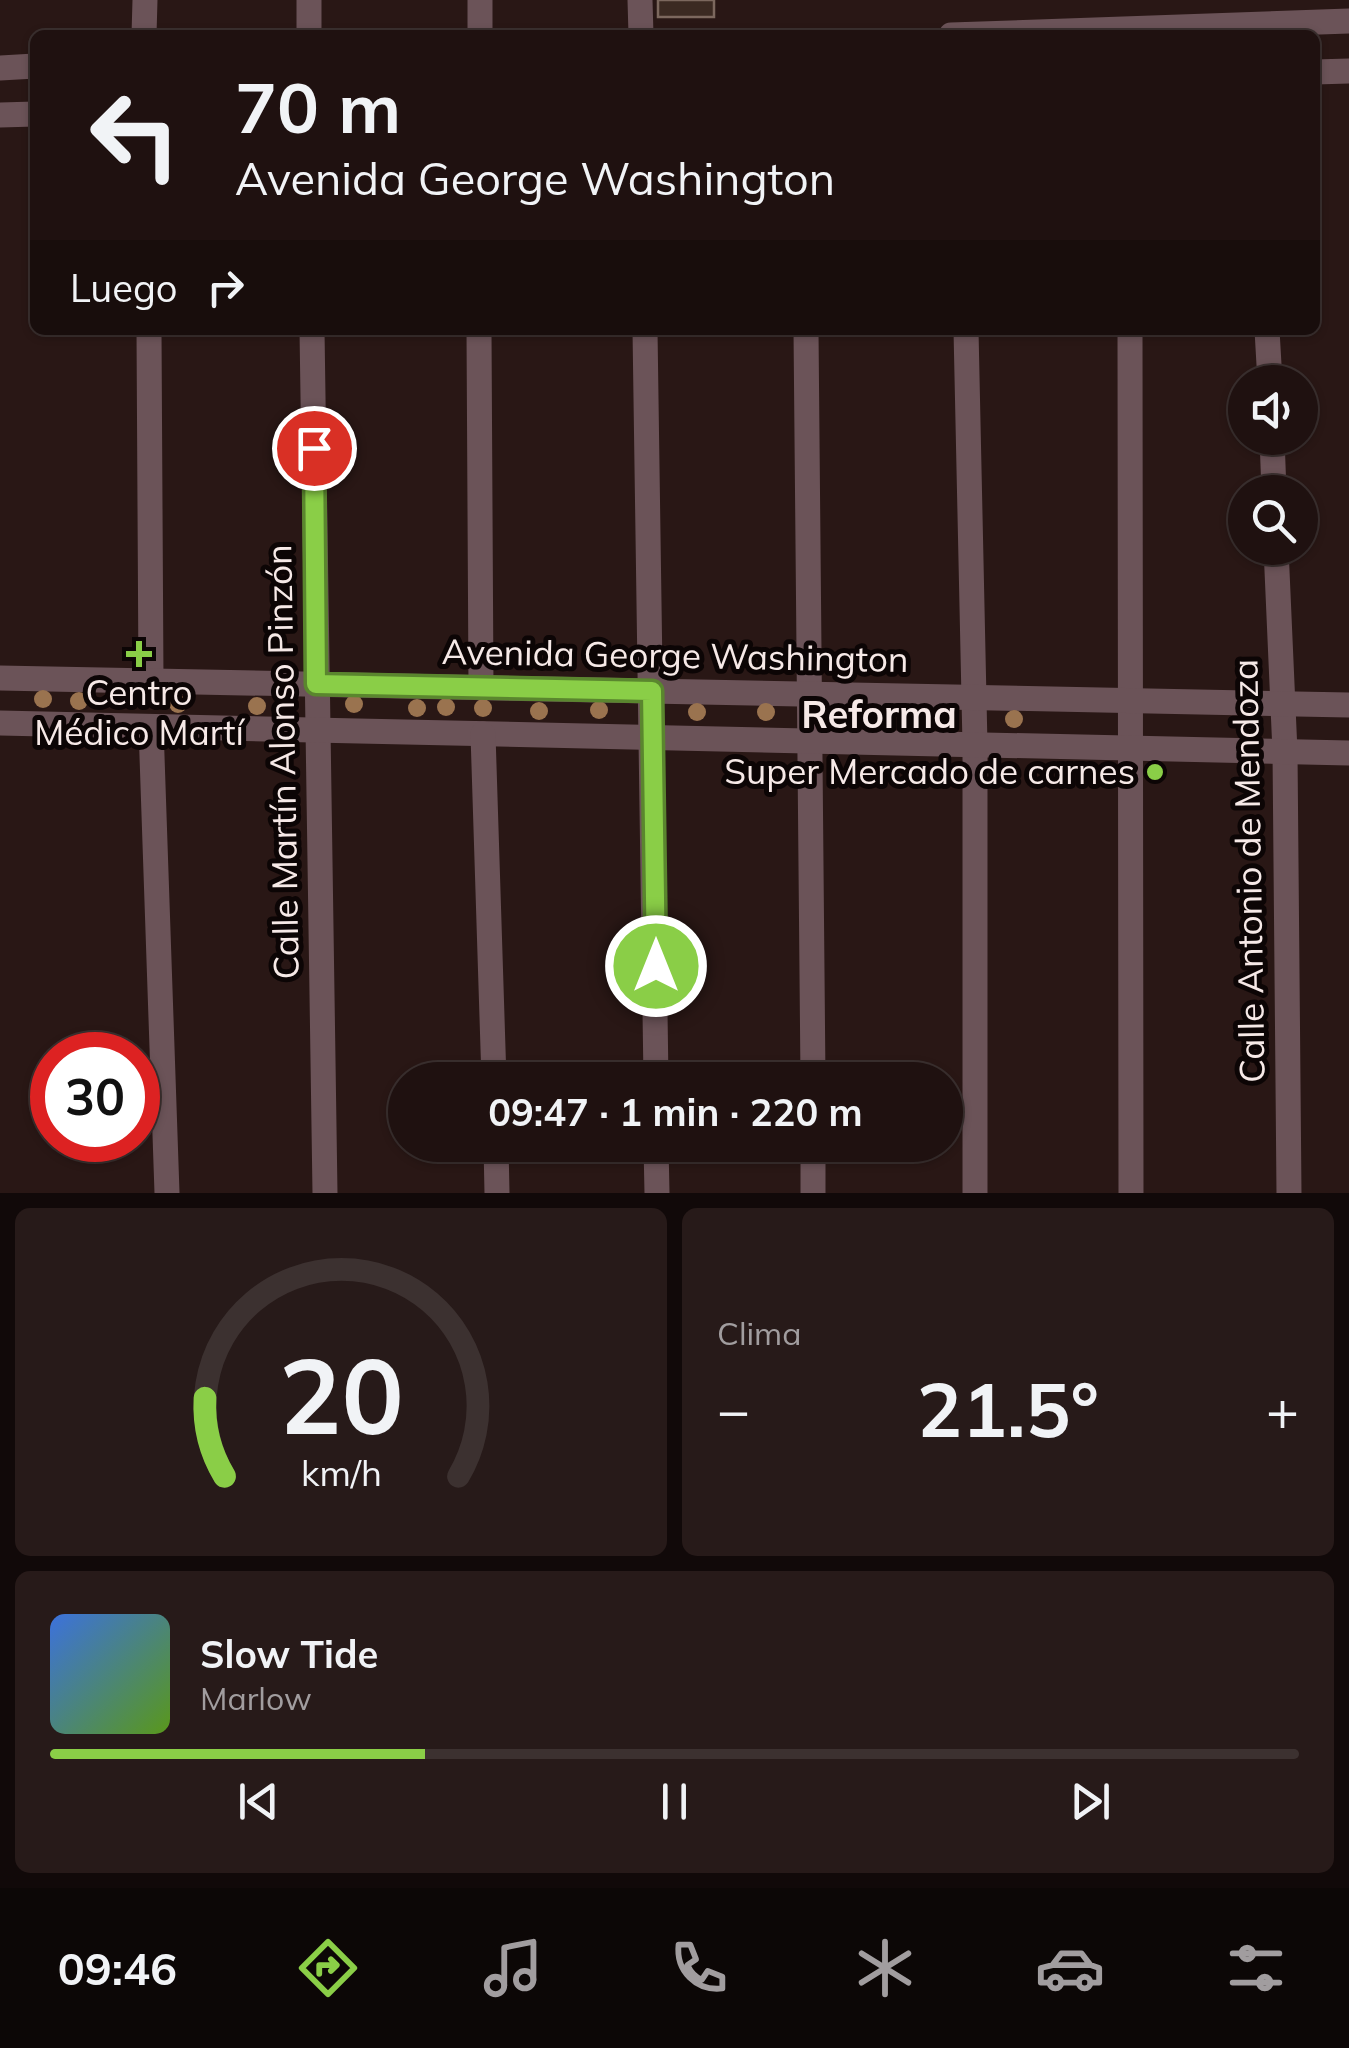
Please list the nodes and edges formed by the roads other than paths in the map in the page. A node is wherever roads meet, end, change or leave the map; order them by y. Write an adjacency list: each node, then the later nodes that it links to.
1 (144, 0): 6 (street)
2 (309, 0): 7 (street)
3 (480, 0): 8 (street)
4 (640, 0): 9 (street)
5 (1349, 22): 10 (street)
6 (144, 30)
7 (309, 30)
8 (480, 30)
9 (641, 30)
10 (1259, 30)
11 (30, 66): 12 (street)
12 (0, 68)
13 (1349, 71): 14 (street)
14 (1320, 72)
15 (30, 114): 16 (street)
16 (0, 115)
17 (148, 335): 28 (street)
18 (312, 335): 29 (street, Calle Martín Alonso Pinzón)
19 (479, 335): 30 (street)
20 (645, 335): 31 (street)
21 (806, 335): 32 (street)
22 (966, 335): 33 (street)
23 (1130, 335): 34 (street)
24 (1268, 335): 25 (street)
25 (1269, 365)
26 (1277, 565): 35 (street, Calle Antonio de Mendoza)
27 (0, 678): 28 (street, Avenida George Washington)
28 (151, 681): 29 (street, Avenida George Washington)
29 (316, 684): 30 (street, Avenida George Washington); 39 (street, Calle Martín Alonso Pinzón)
30 (481, 688): 31 (street, Avenida George Washington)
31 (652, 691): 32 (street, Avenida George Washington); 41 (street)
32 (812, 694): 33 (street, Avenida George Washington); 42 (street)
33 (971, 698): 34 (street, Avenida George Washington); 43 (street)
34 (1130, 700): 35 (street, Avenida George Washington); 44 (street)
35 (1282, 704): 36 (street, Avenida George Washington); 45 (street, Calle Antonio de Mendoza)
36 (1349, 705)
37 (0, 723): 38 (street)
38 (151, 726): 39 (street); 53 (street)
39 (316, 730): 40 (street); 54 (street, Calle Martín Alonso Pinzón)
40 (483, 734): 41 (street); 47 (street)
41 (654, 738): 42 (street); 48 (street)
42 (813, 741): 43 (street); 49 (street)
43 (975, 745): 44 (street); 58 (street)
44 (1130, 748): 45 (street); 59 (street)
45 (1285, 752): 46 (street); 60 (street, Calle Antonio de Mendoza)
46 (1349, 753)
47 (493, 1062)
48 (656, 1062)
49 (813, 1062)
50 (496, 1162): 55 (street)
51 (656, 1162): 56 (street)
52 (813, 1162): 57 (street)
53 (166, 1193)
54 (325, 1193)
55 (497, 1193)
56 (657, 1193)
57 (813, 1193)
58 (975, 1193)
59 (1132, 1193)
60 (1289, 1193)

